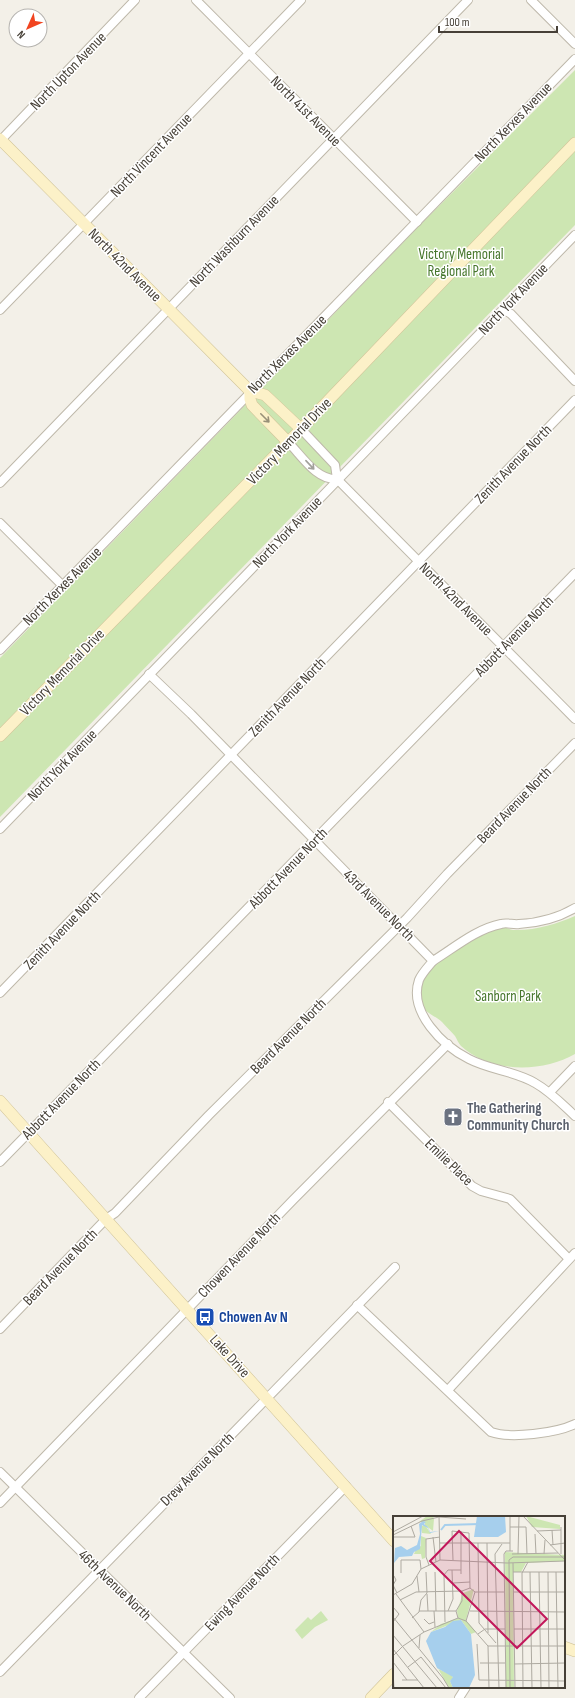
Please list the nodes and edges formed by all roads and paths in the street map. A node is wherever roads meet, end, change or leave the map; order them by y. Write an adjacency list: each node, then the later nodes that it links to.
1 (135, 0): 10 (street, North Upton Avenue)
2 (196, 0): 7 (street, North 41st Avenue)
3 (301, 0): 7 (street, North Vincent Avenue)
4 (468, 0): 9 (street, North Washburn Avenue)
5 (531, 0): 6 (street)
6 (575, 44)
7 (249, 53): 9 (street, North 41st Avenue); 13 (street, North Vincent Avenue)
8 (575, 59): 12 (street, North Xerxes Avenue)
9 (334, 138): 12 (street, North 41st Avenue); 15 (street, North Washburn Avenue)
10 (0, 140): 13 (street, North 42nd Avenue)
11 (575, 143): 21 (street, Victory Memorial Drive)
12 (417, 222): 19 (street, North Xerxes Avenue)
13 (84, 224): 15 (street, North 42nd Avenue); 17 (street, North Vincent Avenue)
14 (575, 235): 16 (street, North York Avenue)
15 (168, 309): 19 (street, North 42nd Avenue); 24 (street, North Washburn Avenue)
16 (503, 309): 18 (street); 23 (street, North York Avenue)
17 (0, 310)
18 (575, 381)
19 (250, 391): 21 (street, North 42nd Avenue); 22 (street, North 42nd Avenue, one-way to 22); 28 (street, North Xerxes Avenue)
20 (575, 400): 26 (street, Zenith Avenue North)
21 (301, 429): 22 (street, Victory Memorial Drive); 23 (street, North 42nd Avenue)
22 (288, 442): 23 (street, North 42nd Avenue, one-way to 23); 33 (street, Victory Memorial Drive)
23 (337, 479): 26 (street, North 42nd Avenue); 31 (street, North York Avenue)
24 (0, 482)
25 (0, 523): 28 (street)
26 (419, 561): 29 (street, North 42nd Avenue); 35 (street, Zenith Avenue North)
27 (575, 573): 29 (street, Abbott Avenue North)
28 (63, 586): 30 (street, North Xerxes Avenue)
29 (503, 646): 32 (street, North 42nd Avenue); 37 (street, Abbott Avenue North)
30 (0, 650)
31 (149, 674): 35 (street, 43rd Avenue North); 36 (street, North York Avenue)
32 (575, 720)
33 (0, 736)
34 (575, 743): 39 (street, Beard Avenue North)
35 (230, 755): 37 (street, 43rd Avenue North); 41 (street, Zenith Avenue North)
36 (0, 829)
37 (314, 840): 39 (street, 43rd Avenue North); 48 (street, Abbott Avenue North)
38 (575, 908): 40 (street)
39 (399, 926): 40 (street, 43rd Avenue North); 50 (street, Beard Avenue North)
40 (433, 961): 42 (street)
41 (0, 993)
42 (448, 1044): 44 (street); 46 (street, Chowen Avenue North)
43 (575, 1066): 44 (street)
44 (550, 1092): 47 (street)
45 (0, 1101): 48 (street, Lake Drive)
46 (388, 1102): 51 (street, Emilie Place); 54 (street, Chowen Avenue North)
47 (575, 1116)
48 (28, 1132): 49 (street, Abbott Avenue North); 50 (street, Lake Drive)
49 (0, 1162)
50 (106, 1219): 54 (street, Lake Drive); 55 (street, Beard Avenue North)
51 (572, 1256): 56 (street)
52 (395, 1267): 53 (street, Drew Avenue North)
53 (357, 1305): 56 (street); 57 (street, Drew Avenue North)
54 (187, 1309): 57 (street, Lake Drive); 61 (street, Chowen Avenue North)
55 (0, 1329)
56 (448, 1390): 58 (street)
57 (267, 1398): 60 (street, Lake Drive); 64 (street, Drew Avenue North)
58 (575, 1424)
59 (0, 1472): 61 (street, 46th Avenue North)
60 (346, 1486): 63 (street, Lake Drive); 67 (street, Ewing Avenue North)
61 (16, 1487): 62 (street, Chowen Avenue North); 64 (street, 46th Avenue North)
62 (0, 1503)
63 (393, 1540)
64 (99, 1569): 67 (street, 46th Avenue North); 68 (street, Drew Avenue North)
65 (565, 1647): 66 (street)
66 (575, 1651)
67 (184, 1652): 71 (street, Ewing Avenue North); 72 (street, 46th Avenue North)
68 (0, 1672)
69 (393, 1675): 73 (street)
70 (465, 1688): 74 (street)
71 (139, 1698)
72 (230, 1698)
73 (371, 1698)
74 (459, 1698)

